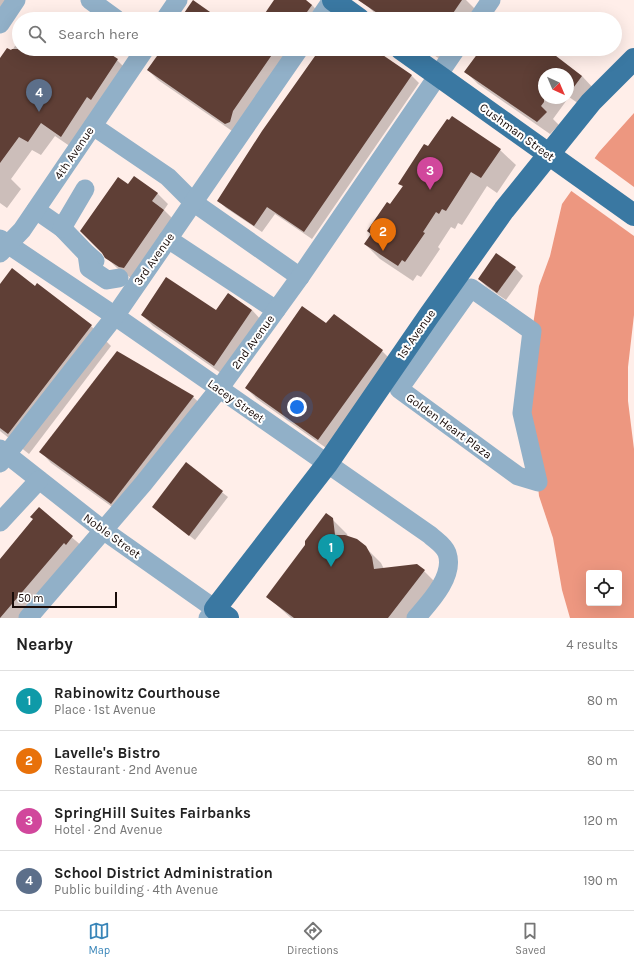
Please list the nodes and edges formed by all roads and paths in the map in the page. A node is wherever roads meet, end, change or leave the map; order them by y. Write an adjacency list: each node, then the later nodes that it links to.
1 (16, 0): 9 (street)
2 (90, 0): 5 (street)
3 (332, 0): 6 (street); 7 (main road)
4 (491, 0): 8 (street)
5 (106, 12)
6 (324, 12)
7 (349, 12)
8 (483, 12)
9 (0, 24)
10 (140, 56): 16 (street, 4th Avenue)
11 (293, 56): 19 (street, 3rd Avenue)
12 (411, 56): 15 (main road, Cushman Street)
13 (451, 56): 15 (street, 2nd Avenue)
14 (634, 59): 17 (main road, 1st Avenue)
15 (438, 75): 17 (main road, Cushman Street); 26 (street, 2nd Avenue)
16 (93, 126): 19 (street); 20 (street, 4th Avenue)
17 (555, 159): 21 (main road, Cushman Street); 32 (main road, 1st Avenue)
18 (85, 190): 22 (street)
19 (193, 202): 23 (street, 3rd Avenue); 26 (street)
20 (36, 210): 22 (street); 24 (street, 4th Avenue)
21 (634, 215)
22 (62, 228): 25 (street)
23 (168, 239): 25 (street, 3rd Avenue); 27 (street)
24 (3, 246): 28 (street, Lacey Street)
25 (109, 270): 28 (street, 3rd Avenue)
26 (300, 277): 27 (street, 2nd Avenue)
27 (276, 310): 30 (street, 2nd Avenue)
28 (115, 316): 30 (street, Lacey Street); 31 (street, 3rd Avenue)
29 (532, 331): 29 (street, Golden Heart Plaza)
30 (219, 389): 32 (street, Lacey Street); 35 (street, 2nd Avenue)
31 (2, 456): 33 (street, Noble Street)
32 (327, 464): 36 (main road, 1st Avenue); 38 (street, Lacey Street)
33 (39, 480): 34 (street); 35 (street, Noble Street)
34 (0, 522)
35 (103, 530): 36 (street, Noble Street); 37 (street, 2nd Avenue)
36 (217, 615)
37 (28, 618)
38 (416, 618)

